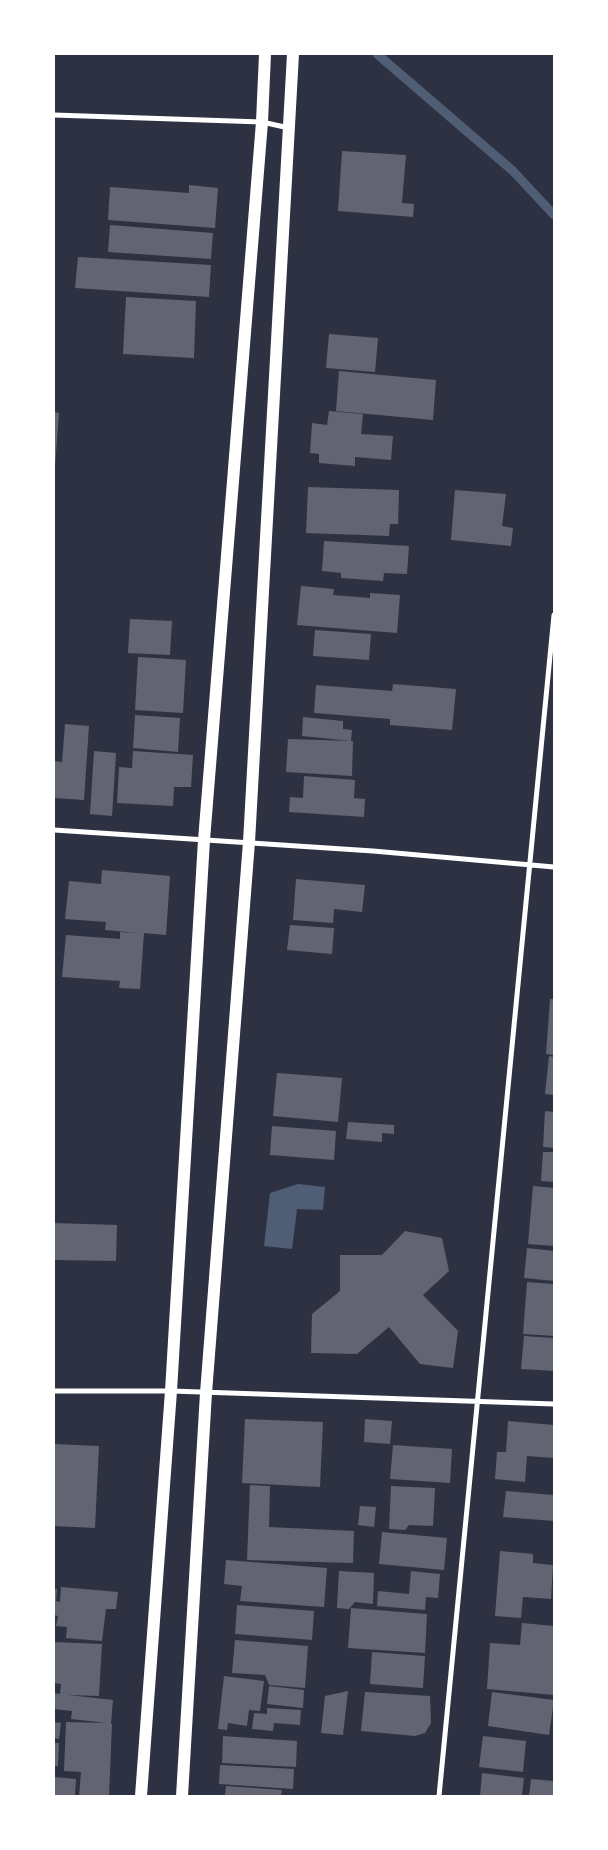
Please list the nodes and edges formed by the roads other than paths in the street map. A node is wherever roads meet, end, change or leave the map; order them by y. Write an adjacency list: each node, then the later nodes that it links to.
1 (264, 54): 4 (main road)
2 (293, 54): 5 (main road)
3 (54, 115): 4 (street)
4 (262, 122): 5 (street); 8 (main road)
5 (289, 128): 9 (main road)
6 (554, 616): 10 (street)
7 (54, 830): 8 (street)
8 (204, 840): 9 (street); 13 (main road)
9 (249, 842): 10 (street); 14 (main road)
10 (530, 865): 11 (street); 15 (street)
11 (554, 867)
12 (54, 1391): 13 (street)
13 (171, 1391): 14 (street); 17 (main road)
14 (206, 1393): 15 (street); 18 (main road)
15 (477, 1403): 16 (street); 19 (street)
16 (554, 1404)
17 (142, 1796)
18 (182, 1796)
19 (439, 1796)

